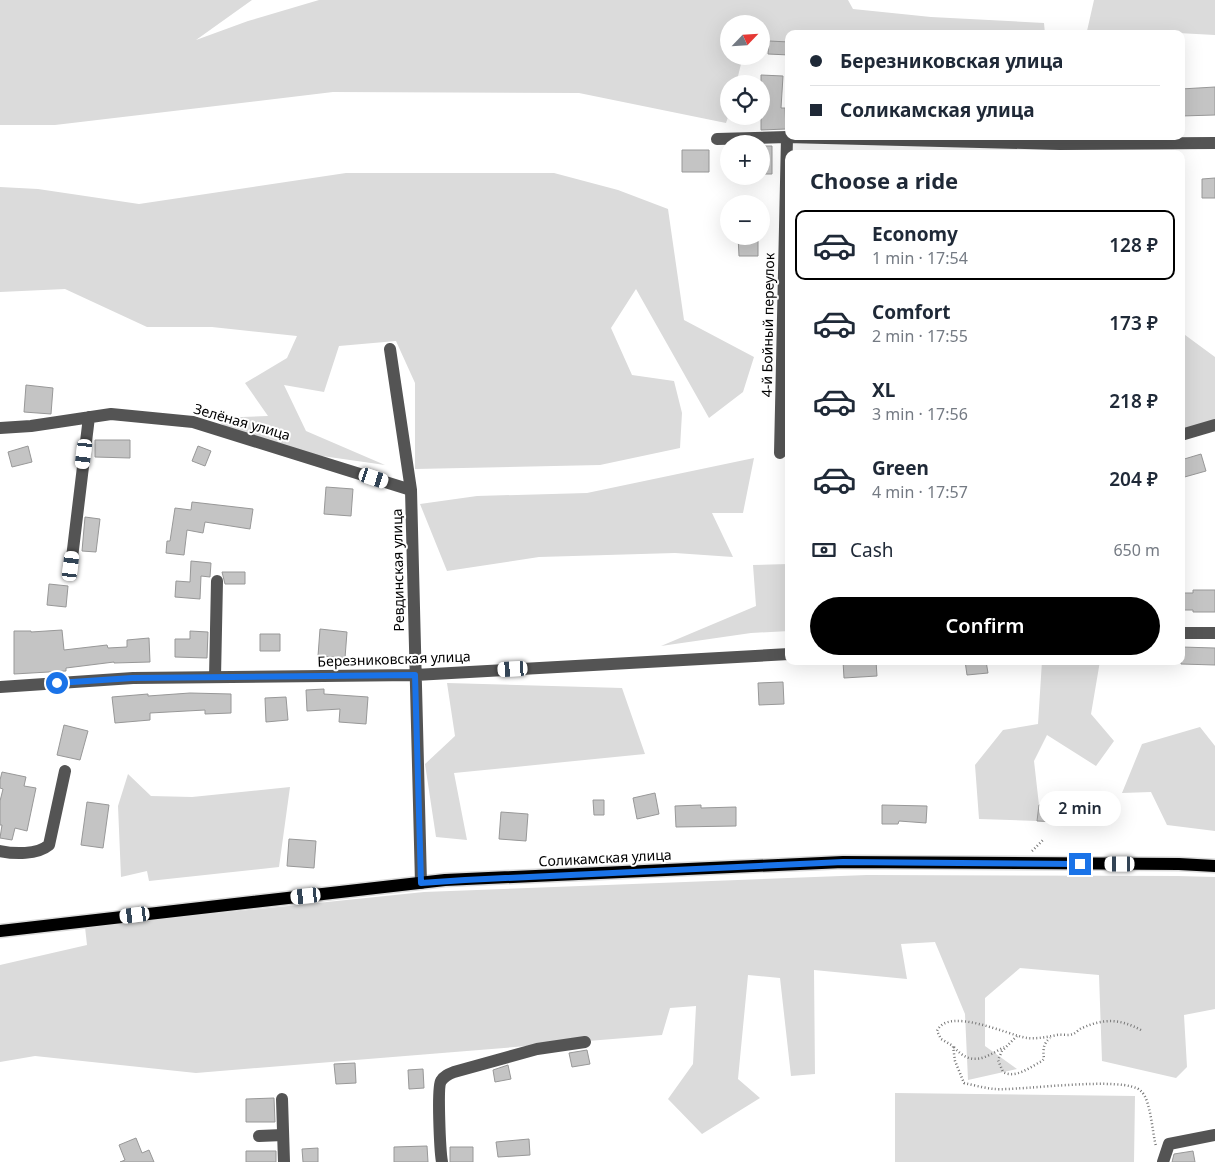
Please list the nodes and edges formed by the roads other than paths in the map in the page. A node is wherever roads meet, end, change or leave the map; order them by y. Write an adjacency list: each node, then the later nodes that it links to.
1 (785, 137): 2 (street)
2 (717, 139)
3 (889, 140): 5 (street)
4 (1215, 143): 5 (street)
5 (1060, 145)
6 (785, 227): 12 (street, 4-й Бойный переулок)
7 (390, 349): 13 (street, Ревдинская улица)
8 (89, 417): 10 (street, Зелёная улица); 13 (street, Зелёная улица); 14 (street)
9 (1215, 425): 11 (street)
10 (0, 428)
11 (1185, 434)
12 (780, 452)
13 (411, 490): 19 (street, Ревдинская улица)
14 (71, 566)
15 (217, 581): 20 (street)
16 (1185, 633): 17 (street)
17 (1215, 633)
18 (785, 654): 19 (street, Березниковская улица)
19 (415, 675): 20 (street, Березниковская улица); 25 (street, Ревдинская улица)
20 (215, 677): 21 (street, Березниковская улица)
21 (0, 687)
22 (65, 771): 23 (street)
23 (0, 851)
24 (1215, 866): 25 (main road, Соликамская улица)
25 (421, 883): 26 (main road, Соликамская улица)
26 (0, 931)
27 (585, 1042): 33 (street)
28 (282, 1099): 29 (street)
29 (283, 1135): 31 (street); 32 (street)
30 (1215, 1135): 34 (street)
31 (259, 1136)
32 (284, 1162)
33 (442, 1162)
34 (1163, 1162)

